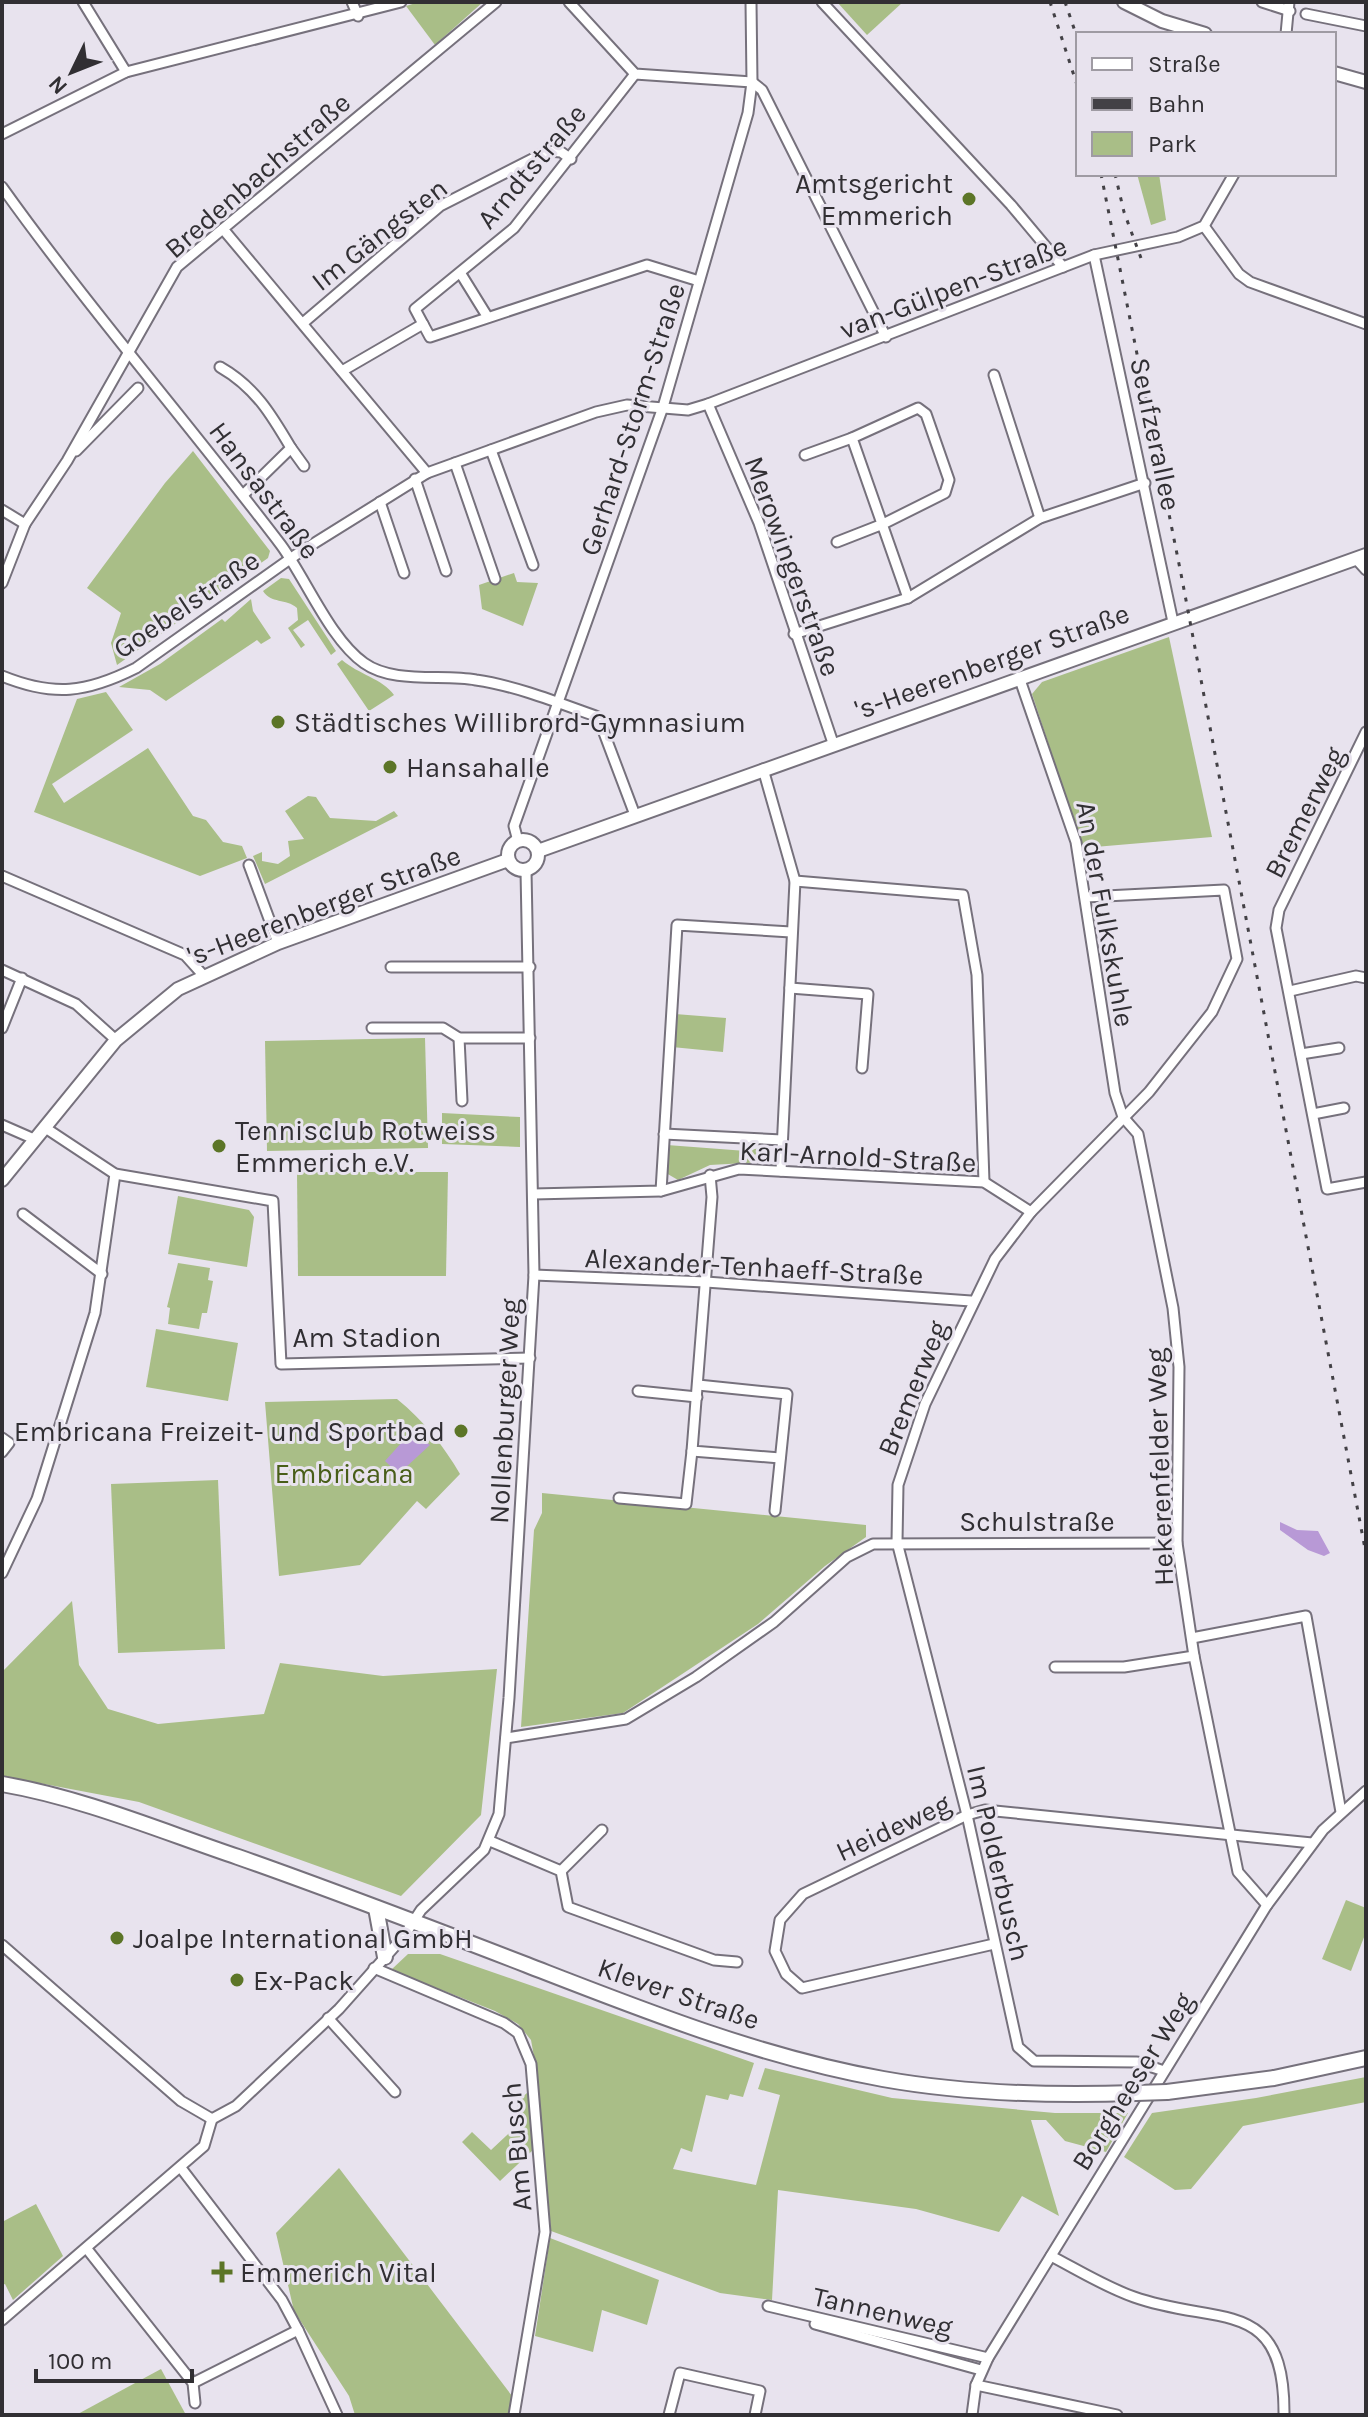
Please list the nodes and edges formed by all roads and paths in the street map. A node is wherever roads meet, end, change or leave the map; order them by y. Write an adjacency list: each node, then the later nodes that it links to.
1 (97, 2): 10 (street)
2 (352, 2): 13 (street)
3 (401, 2): 13 (street)
4 (496, 2): 27 (street, Bredenbachstraße)
5 (569, 2): 18 (street)
6 (751, 2): 20 (street, Gerhard-Storm-Straße)
7 (822, 2): 29 (street)
8 (1124, 2): 15 (street)
9 (1262, 2): 11 (street)
10 (85, 5): 17 (street)
11 (1289, 7): 16 (street)
12 (1306, 14): 14 (street)
13 (358, 16): 17 (street)
14 (1366, 26)
15 (1198, 32)
16 (1286, 32)
17 (126, 72): 22 (street)
18 (635, 74): 20 (street); 23 (street, Arndtstraße)
19 (1336, 74): 21 (street)
20 (752, 82): 31 (street, Gerhard-Storm-Straße); 36 (street)
21 (1366, 82)
22 (2, 134)
23 (571, 159): 30 (street, Arndtstraße); 33 (street, Im Gängsten)
24 (1233, 176): 26 (street)
25 (2, 187): 37 (street, Hansastraße)
26 (1204, 226): 28 (street, van-Gülpen-Straße); 35 (street)
27 (223, 229): 33 (street); 37 (street, Bredenbachstraße)
28 (1094, 255): 29 (street, van-Gülpen-Straße); 53 (street, Seufzerallee)
29 (1063, 267): 36 (street, van-Gülpen-Straße)
30 (461, 274): 32 (street); 34 (street, Arndtstraße)
31 (699, 281): 32 (street); 43 (street, Gerhard-Storm-Straße)
32 (487, 316): 34 (street)
33 (303, 323): 39 (street)
34 (423, 324): 39 (street)
35 (1366, 324)
36 (886, 337): 42 (street, van-Gülpen-Straße)
37 (127, 351): 48 (street, Bredenbachstraße); 54 (street, Hansastraße)
38 (220, 367): 45 (street)
39 (342, 371): 51 (street)
40 (994, 375): 57 (street)
41 (138, 388): 48 (street, Bredenbachstraße)
42 (708, 404): 43 (street, van-Gülpen-Straße); 71 (street, Merowingerstraße)
43 (663, 407): 46 (street, Goebelstraße); 74 (street, Gerhard-Storm-Straße)
44 (852, 438): 47 (street); 59 (street); 59 (street)
45 (291, 448): 50 (street); 54 (street)
46 (491, 450): 49 (street, Goebelstraße); 63 (street)
47 (805, 455)
48 (67, 461): 58 (street, Bredenbachstraße)
49 (455, 463): 51 (street, Goebelstraße); 67 (street)
50 (304, 466)
51 (427, 473): 52 (street, Goebelstraße)
52 (415, 479): 55 (street, Goebelstraße); 65 (street)
53 (1145, 483): 57 (street); 70 (street, Seufzerallee)
54 (243, 495): 62 (street, Hansastraße)
55 (380, 502): 62 (street, Goebelstraße); 66 (street)
56 (2, 510): 58 (street)
57 (1040, 518): 69 (street)
58 (25, 524): 68 (street, Bredenbachstraße)
59 (883, 524): 60 (street); 69 (street)
60 (837, 542)
61 (1361, 557): 64 (street); 70 (street, 's-Heerenberger Straße)
62 (291, 558): 72 (street, Goebelstraße); 74 (street, Hansastraße)
63 (533, 565)
64 (1366, 570)
65 (446, 571)
66 (404, 573)
67 (495, 579)
68 (2, 583)
69 (908, 598): 71 (street)
70 (1173, 622): 73 (street, 's-Heerenberger Straße)
71 (794, 634): 76 (street, Merowingerstraße)
72 (2, 676)
73 (1019, 677): 76 (street, 's-Heerenberger Straße); 86 (street, An der Fulkskuhle)
74 (560, 704): 78 (street); 79 (street, Gerhard-Storm-Straße)
75 (1366, 732): 96 (street, Bremerweg)
76 (833, 743): 77 (street, 's-Heerenberger Straße)
77 (763, 769): 78 (street, 's-Heerenberger Straße); 85 (street)
78 (635, 815): 80 (street, 's-Heerenberger Straße)
79 (518, 841): 80 (street); 81 (street)
80 (538, 851): 83 (street)
81 (508, 860): 83 (street); 88 (street, 's-Heerenberger Straße)
82 (249, 865): 88 (street)
83 (526, 871): 90 (street, Nollenburger Weg)
84 (2, 876): 92 (street)
85 (795, 881): 87 (street); 118 (street)
86 (1086, 897): 108 (street, An der Fulkskuhle); 108 (street, Bremerweg)
87 (791, 932): 95 (street); 111 (street)
88 (278, 943): 92 (street, 's-Heerenberger Straße)
89 (391, 967): 90 (street)
90 (530, 967): 100 (street, Nollenburger Weg)
91 (2, 970): 93 (street)
92 (203, 975): 101 (street, 's-Heerenberger Straße)
93 (22, 978): 97 (street); 101 (street)
94 (1366, 978): 96 (street)
95 (790, 988): 104 (street); 113 (street)
96 (1290, 991): 103 (street)
97 (2, 1028)
98 (372, 1028): 99 (street)
99 (459, 1038): 100 (street); 105 (street)
100 (530, 1038): 121 (street, Nollenburger Weg)
101 (116, 1040): 110 (street, 's-Heerenberger Straße)
102 (1339, 1048): 103 (street)
103 (1301, 1054): 107 (street)
104 (862, 1068)
105 (462, 1101)
106 (1344, 1108): 107 (street)
107 (1313, 1114): 119 (street)
108 (1123, 1117): 122 (street, Bremerweg); 139 (street, Hekerenfelder Weg)
109 (2, 1125): 112 (street)
110 (44, 1127): 112 (street, 's-Heerenberger Straße); 115 (street)
111 (664, 1134): 113 (street, Karl-Arnold-Straße); 120 (street)
112 (34, 1139): 117 (street, 's-Heerenberger Straße)
113 (782, 1140): 114 (street)
114 (781, 1171): 116 (street, Karl-Arnold-Straße); 118 (street, Karl-Arnold-Straße)
115 (115, 1174): 124 (street); 128 (street, Am Stadion)
116 (710, 1175): 120 (street, Karl-Arnold-Straße); 126 (street)
117 (2, 1180)
118 (984, 1182): 122 (street, Karl-Arnold-Straße)
119 (1366, 1182)
120 (661, 1191): 121 (street, Karl-Arnold-Straße)
121 (533, 1194): 125 (street, Nollenburger Weg)
122 (1031, 1212): 127 (street, Bremerweg)
123 (23, 1214): 124 (street)
124 (102, 1274): 140 (street)
125 (534, 1275): 126 (street, Alexander-Tenhaeff-Straße); 128 (street, Nollenburger Weg)
126 (706, 1282): 127 (street, Alexander-Tenhaeff-Straße); 129 (street)
127 (971, 1301): 138 (street, Bremerweg)
128 (530, 1358): 144 (street, Nollenburger Weg)
129 (698, 1385): 131 (street); 135 (street)
130 (638, 1391): 131 (street)
131 (697, 1397): 133 (street)
132 (2, 1438): 134 (street)
133 (692, 1451): 135 (street); 136 (street)
134 (2, 1452)
135 (780, 1458): 137 (street)
136 (619, 1498)
137 (775, 1511)
138 (897, 1542): 139 (street, Schulstraße); 144 (street); 148 (street, Im Polderbusch)
139 (1177, 1543): 141 (street, Hekerenfelder Weg)
140 (2, 1573)
141 (1192, 1638): 142 (street, Hekerenfelder Weg); 147 (street)
142 (1194, 1656): 143 (street); 150 (street, Hekerenfelder Weg)
143 (1055, 1667)
144 (506, 1738): 151 (street, Nollenburger Weg)
145 (2, 1784): 155 (main road, Klever Straße)
146 (1366, 1791): 147 (street, Borgheeser Weg)
147 (1341, 1812): 152 (street, Borgheeser Weg)
148 (967, 1815): 150 (street, Heideweg); 157 (street, Im Polderbusch); 157 (street, Heideweg)
149 (602, 1830): 153 (street)
150 (1228, 1834): 152 (street, Heideweg); 154 (street, Hekerenfelder Weg)
151 (490, 1841): 153 (street); 156 (street, Nollenburger Weg)
152 (1312, 1843): 154 (street, Borgheeser Weg)
153 (561, 1871): 160 (street)
154 (1267, 1905): 164 (street, Borgheeser Weg)
155 (376, 1908): 156 (main road, Klever Straße); 159 (main road)
156 (412, 1920): 159 (street, Nollenburger Weg); 163 (main road, Klever Straße, bridge)
157 (994, 1944): 164 (street, Im Polderbusch)
158 (2, 1945): 166 (street)
159 (385, 1957): 161 (street, Nollenburger Weg)
160 (737, 1962)
161 (374, 1968): 162 (street, Nollenburger Weg); 180 (street, Am Busch)
162 (328, 2018): 165 (street); 166 (street, Nollenburger Weg)
163 (1366, 2058)
164 (1164, 2071): 169 (street, Borgheeser Weg)
165 (395, 2092)
166 (212, 2119): 167 (street)
167 (181, 2168): 168 (street); 173 (street)
168 (87, 2249): 171 (street); 176 (street)
169 (1051, 2256): 174 (street, Borgheeser Weg); 185 (street)
170 (768, 2306): 174 (street, Tannenweg)
171 (2, 2320)
172 (814, 2323): 175 (street, Tannenweg)
173 (298, 2330): 176 (street); 179 (street)
174 (988, 2358): 175 (street, Borgheeser Weg)
175 (981, 2370): 177 (street, Borgheeser Weg)
176 (193, 2383): 178 (street)
177 (976, 2385): 183 (street, Borgheeser Weg); 184 (street)
178 (195, 2403)
179 (337, 2415)
180 (514, 2415)
181 (669, 2415): 182 (street)
182 (755, 2415)
183 (972, 2415)
184 (1117, 2415)
185 (1284, 2415)

